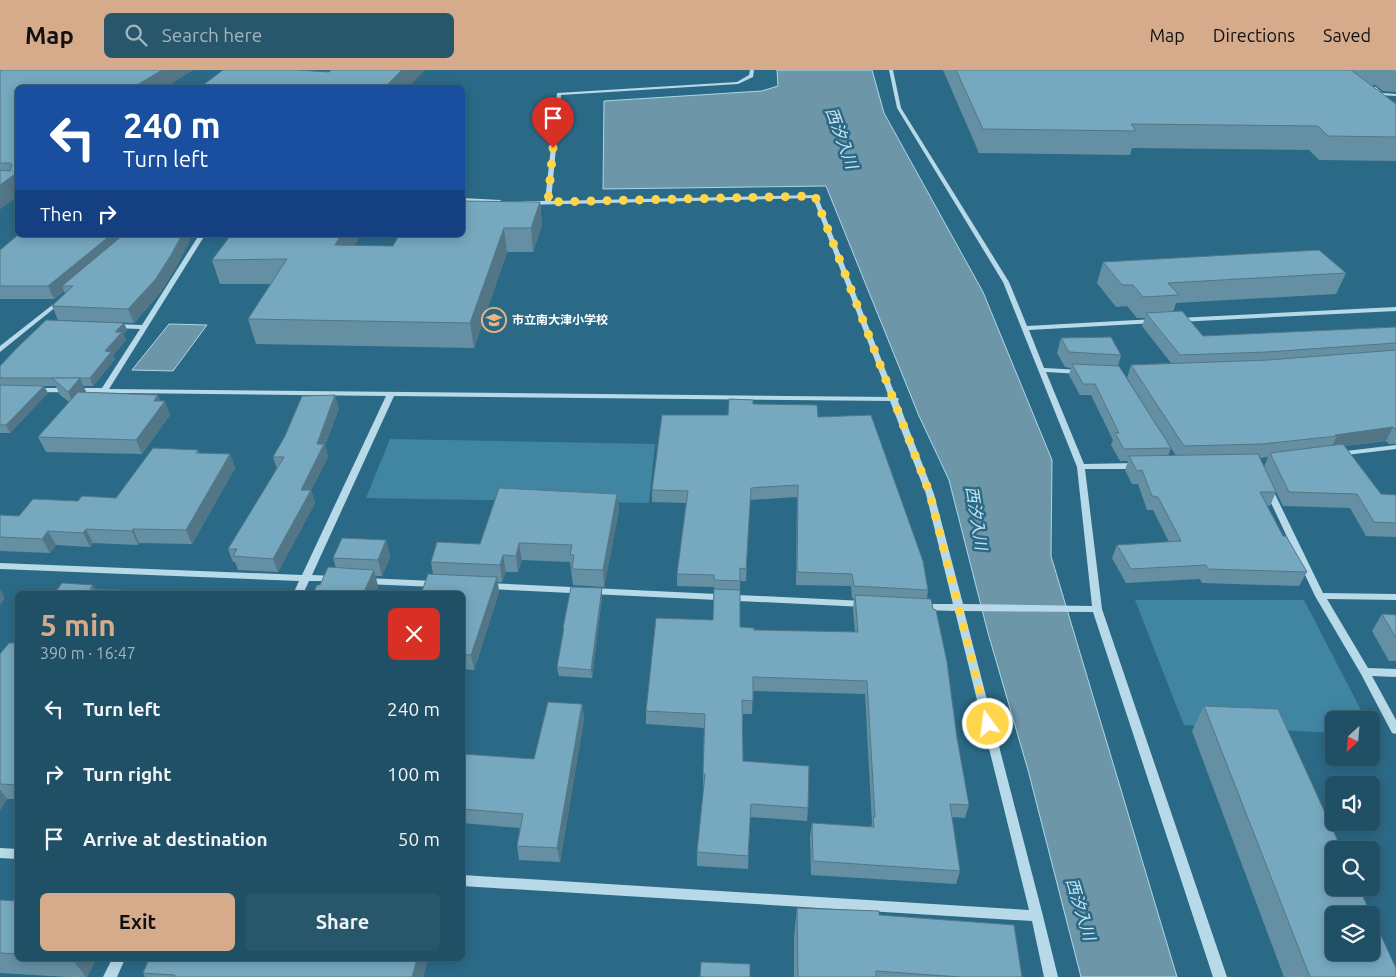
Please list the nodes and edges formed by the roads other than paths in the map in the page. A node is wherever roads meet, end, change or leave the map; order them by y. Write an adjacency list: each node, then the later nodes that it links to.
1 (752, 70): 7 (street)
2 (890, 70): 18 (street)
3 (1366, 82): 4 (street)
4 (1396, 95)
5 (465, 200): 6 (street)
6 (506, 202)
7 (548, 202): 8 (street); 25 (street)
8 (515, 203)
9 (201, 237): 17 (street)
10 (63, 298): 14 (street)
11 (1396, 309): 12 (street)
12 (1172, 320)
13 (1162, 321): 18 (street)
14 (32, 323): 15 (street); 19 (street)
15 (42, 324)
16 (107, 326): 17 (street)
17 (144, 327): 23 (street)
18 (1026, 328): 20 (street)
19 (0, 350)
20 (1042, 370): 21 (street); 29 (street)
21 (1090, 372)
22 (28, 390): 23 (street)
23 (104, 391): 24 (street)
24 (391, 394): 25 (street); 32 (street)
25 (895, 399): 40 (street)
26 (1396, 447): 27 (street)
27 (1332, 454)
28 (1148, 466): 29 (street)
29 (1081, 467): 41 (street)
30 (1264, 480): 36 (street)
31 (0, 566): 32 (street)
32 (306, 578): 33 (street); 35 (street)
33 (444, 584)
34 (474, 586): 38 (street)
35 (300, 591)
36 (1320, 596): 37 (street); 42 (street)
37 (1396, 597)
38 (879, 605)
39 (909, 606): 40 (street)
40 (958, 609): 41 (street); 48 (street)
41 (1097, 609): 52 (street)
42 (1365, 672): 43 (street); 44 (street)
43 (1396, 673)
44 (1396, 730)
45 (0, 853): 46 (street)
46 (15, 854)
47 (465, 880): 48 (street)
48 (1037, 916): 51 (street)
49 (118, 961): 50 (street)
50 (110, 977)
51 (1050, 977)
52 (1220, 977)

